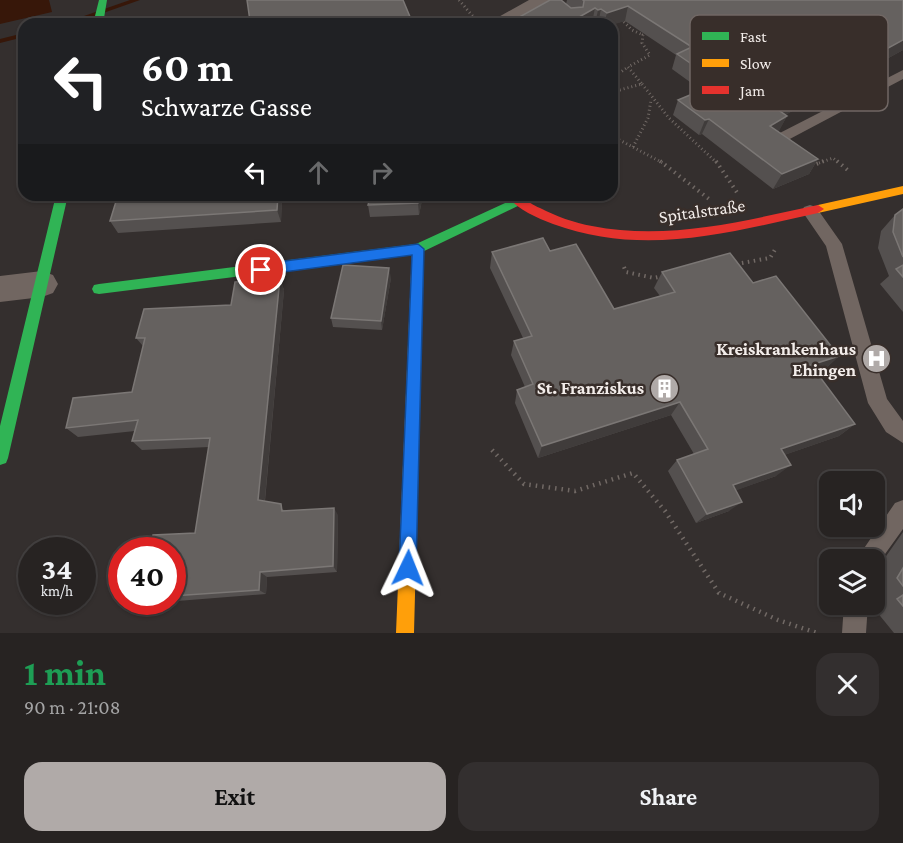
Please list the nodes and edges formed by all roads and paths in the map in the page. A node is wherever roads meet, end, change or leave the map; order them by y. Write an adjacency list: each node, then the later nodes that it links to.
1 (103, 0): 5 (street)
2 (459, 0): 6 (path)
3 (550, 2): 7 (street)
4 (616, 15): 9 (path)
5 (99, 18)
6 (473, 18)
7 (516, 18)
8 (652, 32): 9 (path)
9 (643, 35): 10 (path)
10 (628, 67): 11 (path); 14 (path)
11 (618, 74)
12 (903, 74): 13 (lane)
13 (888, 82)
14 (642, 84): 15 (path); 16 (path)
15 (618, 90)
16 (651, 99): 19 (path); 23 (path)
17 (832, 111): 21 (lane)
18 (618, 139): 19 (path)
19 (633, 147): 28 (path)
20 (833, 158): 21 (path)
21 (811, 166)
22 (903, 190): 27 (street, Spitalstraße)
23 (738, 194)
24 (61, 201): 30 (street)
25 (509, 201): 29 (street)
26 (521, 201): 28 (street, Spitalstraße)
27 (810, 212): 28 (street, Spitalstraße); 33 (lane)
28 (750, 223)
29 (418, 249): 32 (street); 39 (street)
30 (42, 284): 31 (street); 35 (street)
31 (0, 289)
32 (99, 289)
33 (903, 433)
34 (492, 450): 40 (path)
35 (0, 458)
36 (903, 511): 37 (lane)
37 (875, 549)
38 (855, 615): 41 (lane)
39 (405, 633)
40 (817, 633)
41 (854, 633)

